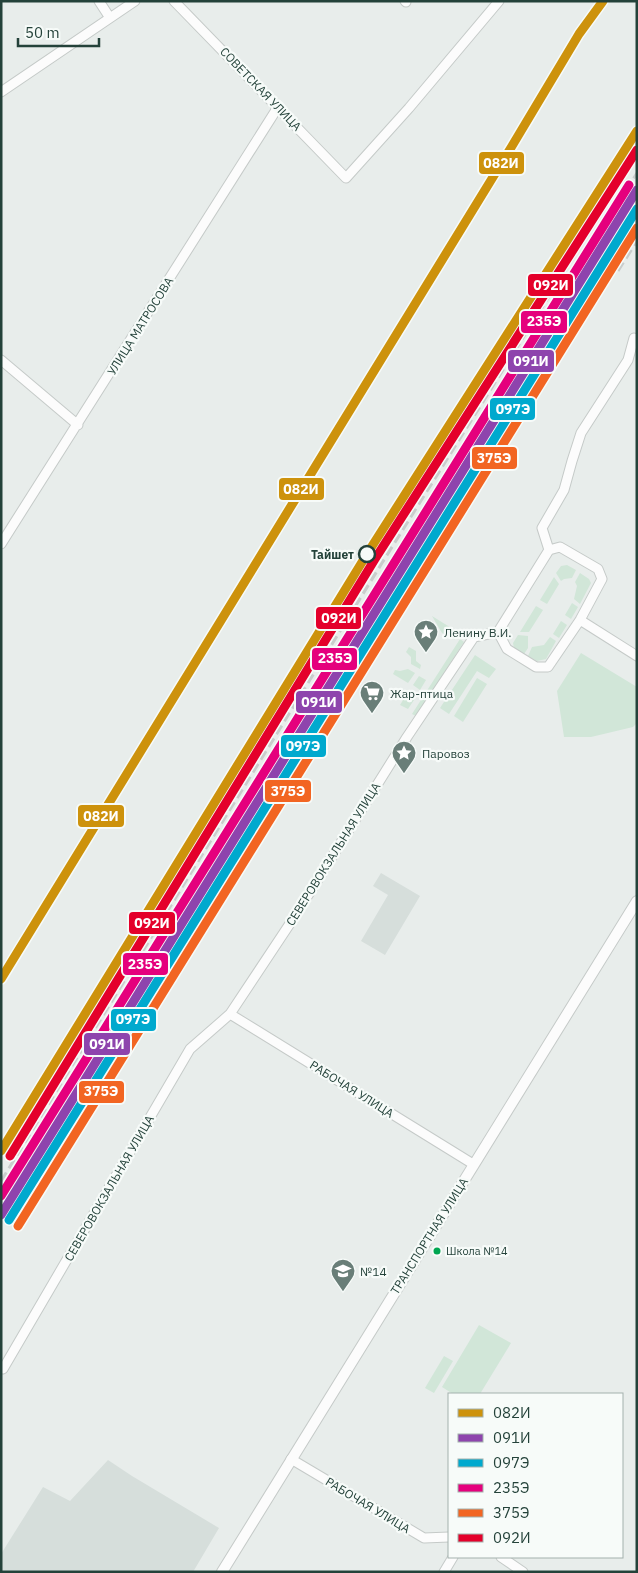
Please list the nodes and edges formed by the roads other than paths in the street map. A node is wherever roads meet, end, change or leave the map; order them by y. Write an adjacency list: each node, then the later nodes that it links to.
1 (99, 1): 5 (street)
2 (135, 1): 5 (street)
3 (174, 1): 7 (street, СОВЕТСКАЯ УЛИЦА)
4 (499, 1): 7 (street, СОВЕТСКАЯ УЛИЦА)
5 (110, 18): 6 (street)
6 (1, 92)
7 (278, 107): 10 (street, УЛИЦА МАТРОСОВА)
8 (636, 336): 12 (street)
9 (1, 360): 10 (street)
10 (78, 425): 11 (street, УЛИЦА МАТРОСОВА)
11 (1, 544)
12 (549, 550): 13 (street); 14 (street)
13 (580, 620): 14 (street); 15 (street)
14 (498, 632): 17 (street, СЕВЕРОВОКЗАЛЬНАЯ УЛИЦА)
15 (637, 656)
16 (637, 901): 18 (street, ТРАНСПОРТНАЯ УЛИЦА)
17 (230, 1014): 18 (street, РАБОЧАЯ УЛИЦА); 19 (street, СЕВЕРОВОКЗАЛЬНАЯ УЛИЦА)
18 (473, 1164): 20 (street, ТРАНСПОРТНАЯ УЛИЦА)
19 (3, 1369)
20 (291, 1459): 21 (street, РАБОЧАЯ УЛИЦА); 24 (street, ТРАНСПОРТНАЯ УЛИЦА)
21 (448, 1537)
22 (452, 1558): 25 (street)
23 (502, 1558): 26 (street)
24 (222, 1572)
25 (444, 1572)
26 (523, 1572)

